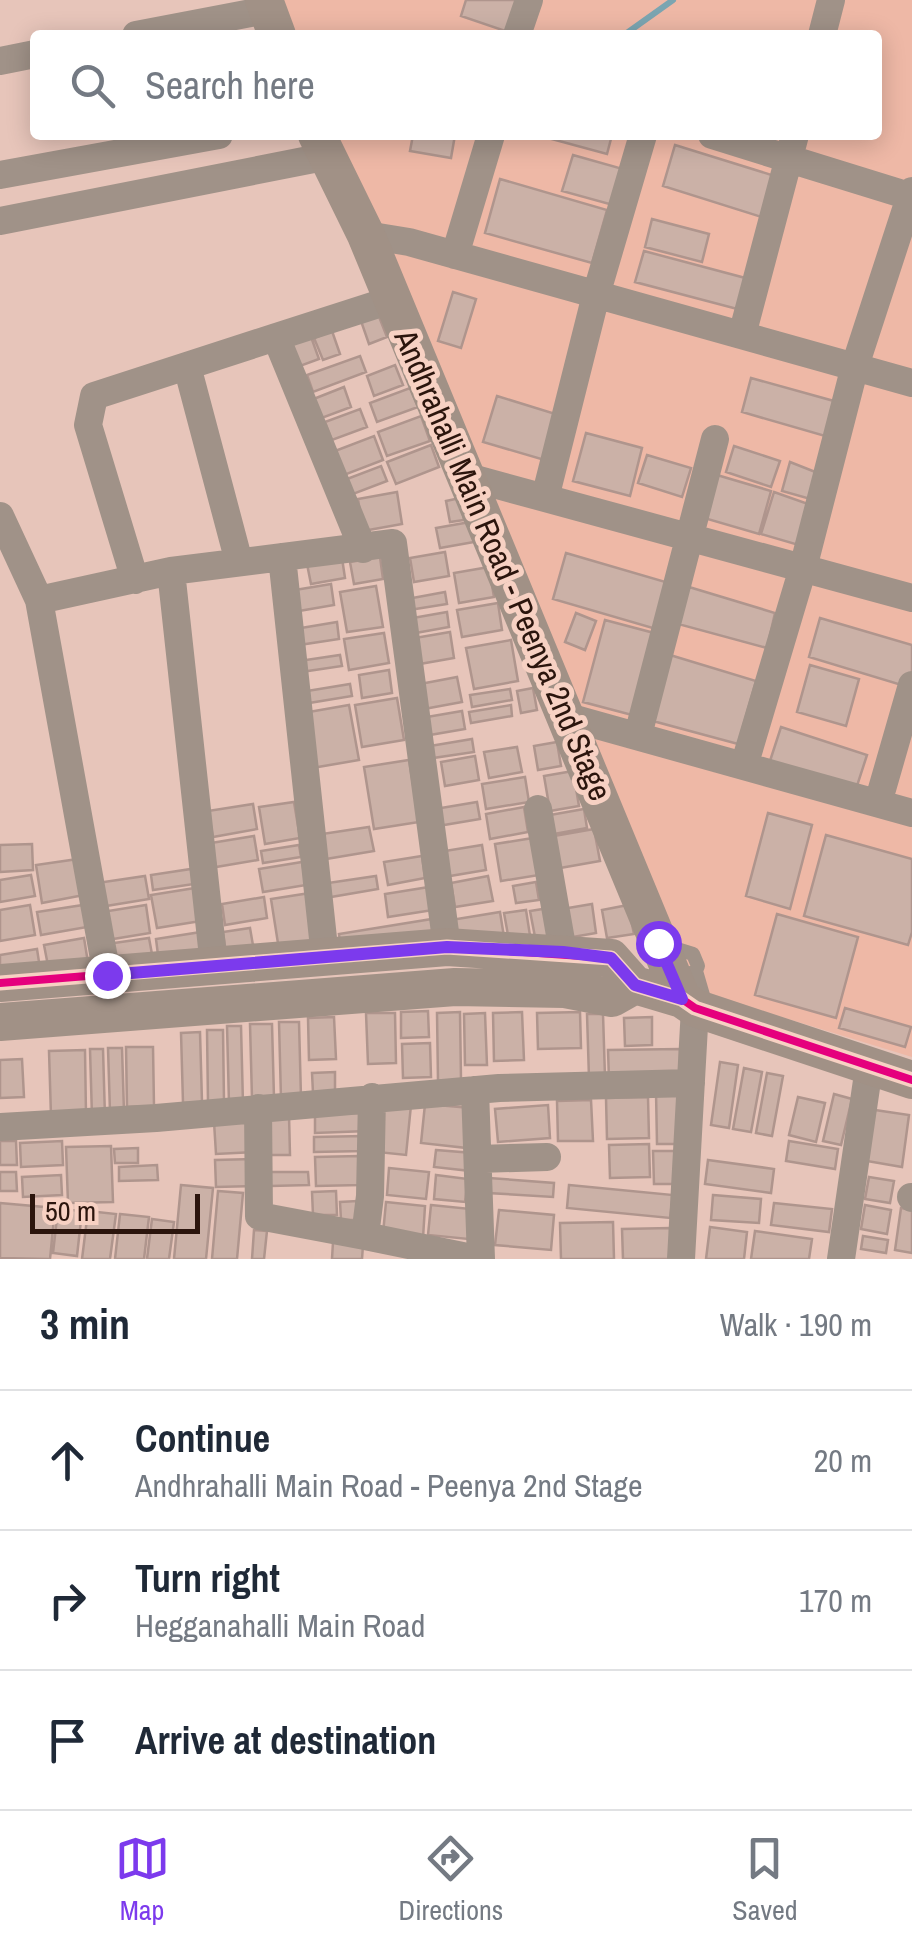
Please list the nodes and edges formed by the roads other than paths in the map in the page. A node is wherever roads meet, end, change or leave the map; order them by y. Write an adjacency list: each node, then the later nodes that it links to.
1 (529, 0): 5 (street)
2 (831, 0): 6 (street)
3 (269, 15): 4 (street)
4 (169, 30)
5 (519, 30)
6 (823, 30)
7 (30, 55): 8 (street)
8 (0, 61)
9 (191, 140): 15 (street)
10 (490, 140): 19 (street)
11 (641, 140): 20 (street)
12 (745, 140): 14 (street)
13 (323, 145): 17 (street); 18 (main road, Andhrahalli Main Road - Peenya 2nd Stage)
14 (792, 147): 16 (street); 22 (street)
15 (0, 174)
16 (911, 195): 25 (street)
17 (0, 221)
18 (366, 235): 19 (street); 21 (main road, Andhrahalli Main Road - Peenya 2nd Stage)
19 (455, 255): 20 (street)
20 (596, 296): 22 (street); 29 (street)
21 (392, 300): 23 (street); 28 (main road, Andhrahalli Main Road - Peenya 2nd Stage)
22 (742, 335): 25 (street)
23 (276, 337): 24 (street); 32 (street)
24 (187, 366): 34 (street); 37 (street)
25 (855, 366): 26 (street); 35 (street)
26 (912, 383)
27 (715, 440): 31 (street)
28 (468, 477): 29 (street); 41 (main road, Andhrahalli Main Road - Peenya 2nd Stage)
29 (546, 498): 31 (street)
30 (0, 516): 39 (street)
31 (690, 537): 35 (street); 42 (street)
32 (363, 549): 33 (street); 47 (street)
33 (282, 557): 34 (street); 49 (street)
34 (239, 562): 36 (street)
35 (803, 568): 38 (street); 43 (street)
36 (171, 570): 37 (street); 50 (street)
37 (135, 580): 39 (street)
38 (912, 598)
39 (39, 600): 51 (street)
40 (912, 685): 44 (street)
41 (568, 717): 42 (street); 54 (main road, Andhrahalli Main Road - Peenya 2nd Stage)
42 (638, 736): 43 (street)
43 (744, 766): 44 (street)
44 (878, 803): 46 (street)
45 (538, 809): 48 (street)
46 (912, 813)
47 (447, 947): 48 (main road); 49 (main road)
48 (563, 952): 53 (main road)
49 (326, 957): 50 (main road)
50 (214, 966): 51 (main road)
51 (107, 975): 52 (main road)
52 (0, 983)
53 (635, 985): 54 (main road); 55 (main road)
54 (691, 994): 56 (main road); 58 (street)
55 (0, 1022)
56 (869, 1068): 57 (main road); 68 (street)
57 (912, 1080)
58 (691, 1083): 59 (street); 67 (street)
59 (476, 1090): 60 (street); 64 (street)
60 (372, 1097): 61 (street); 65 (street)
61 (258, 1108): 62 (street); 65 (street)
62 (0, 1127)
63 (547, 1157): 64 (street)
64 (478, 1159): 66 (street)
65 (365, 1236): 66 (street)
66 (479, 1259)
67 (681, 1259)
68 (841, 1259)

